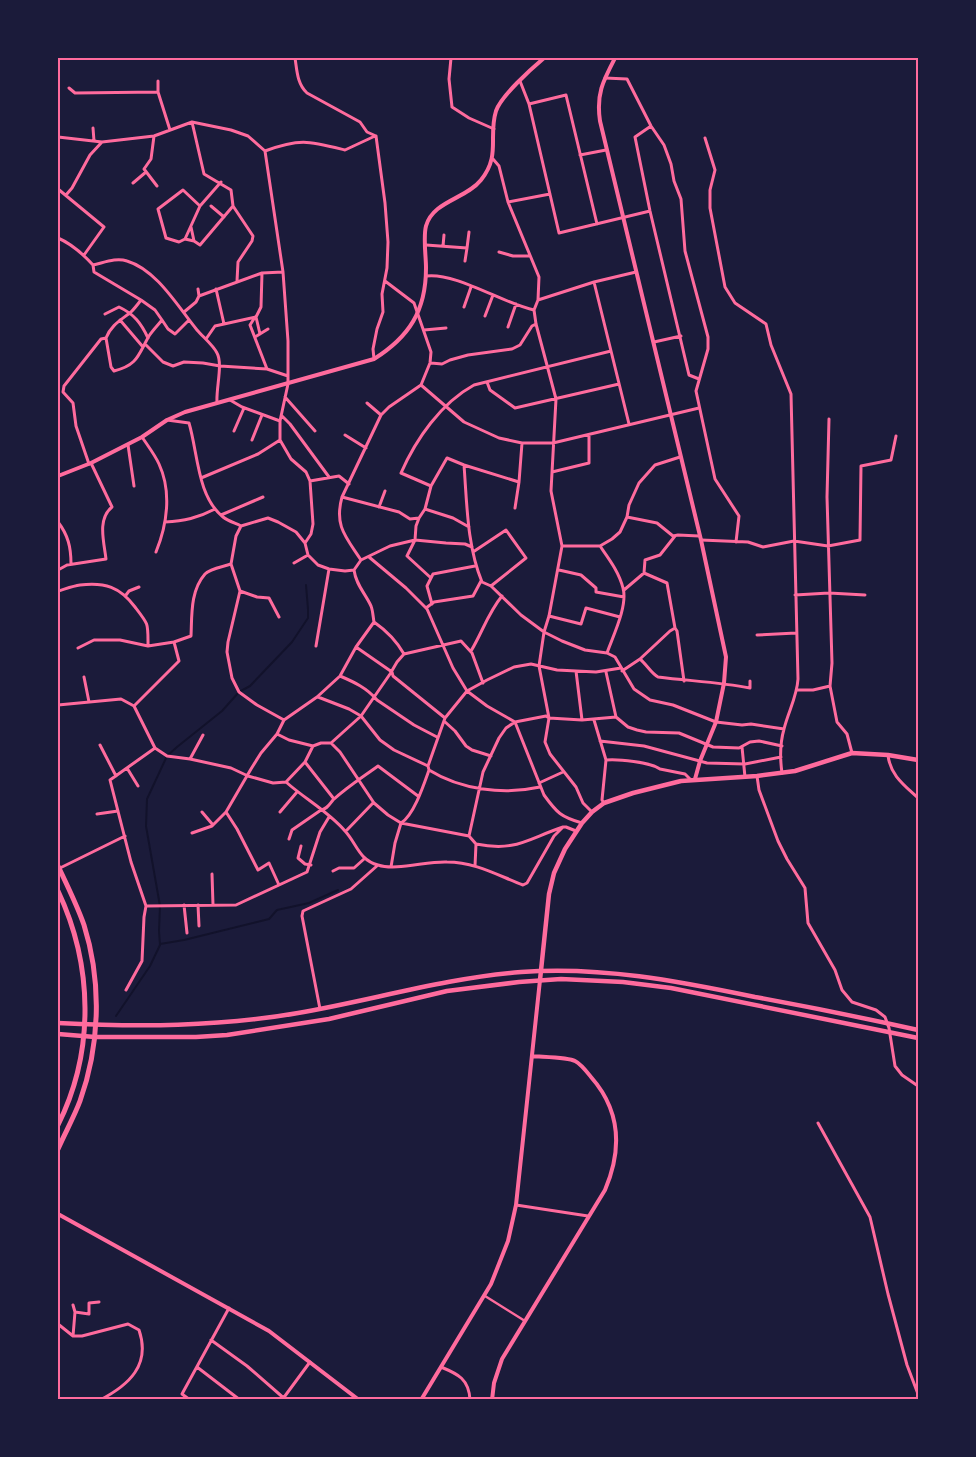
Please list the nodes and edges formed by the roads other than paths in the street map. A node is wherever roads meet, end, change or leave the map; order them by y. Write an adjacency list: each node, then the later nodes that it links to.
1 (295, 58): 17 (street)
2 (451, 58): 14 (street)
3 (544, 58): 7 (street)
4 (616, 58): 5 (street)
5 (605, 78): 12 (street); 22 (street)
6 (158, 81): 9 (street)
7 (520, 82): 10 (street); 14 (street)
8 (69, 88): 9 (street)
9 (158, 92): 15 (street)
10 (529, 104): 24 (street); 31 (street)
11 (192, 122): 15 (street); 23 (street); 27 (street)
12 (651, 126): 37 (street); 102 (street)
13 (93, 128): 20 (street)
14 (494, 129): 25 (street)
15 (170, 130): 16 (street)
16 (154, 136): 21 (street); 26 (street)
17 (376, 136): 23 (street); 60 (street)
18 (58, 137): 20 (street)
19 (705, 138): 164 (street)
20 (94, 141): 21 (street)
21 (102, 142): 32 (street)
22 (606, 150): 24 (street); 39 (street)
23 (265, 152): 56 (street)
24 (580, 155): 40 (street)
25 (493, 159): 33 (street); 47 (street)
26 (146, 172): 28 (street); 29 (street)
27 (221, 182): 34 (street); 36 (street)
28 (133, 183)
29 (157, 186)
30 (58, 189): 32 (street)
31 (550, 194): 33 (street); 40 (street)
32 (66, 195): 51 (street)
33 (508, 202): 52 (street)
34 (200, 206): 41 (street); 45 (street)
35 (211, 206): 38 (street)
36 (233, 206): 38 (street); 59 (street)
37 (650, 211): 39 (street); 88 (street)
38 (224, 217): 46 (street)
39 (623, 218): 40 (street); 57 (street)
40 (597, 224)
41 (190, 227): 45 (street); 46 (street)
42 (469, 232): 49 (street)
43 (444, 235): 48 (street)
44 (58, 238): 51 (street)
45 (185, 238): 46 (street)
46 (194, 241)
47 (426, 245): 48 (street); 58 (street)
48 (443, 246): 49 (street)
49 (467, 248): 53 (street)
50 (499, 252): 52 (street)
51 (84, 255): 54 (street)
52 (530, 256): 68 (street)
53 (465, 261)
54 (93, 265): 67 (street); 73 (street)
55 (262, 272): 56 (street); 59 (street); 77 (street)
56 (283, 272): 101 (street)
57 (636, 272): 61 (street); 93 (street)
58 (426, 276): 62 (street); 74 (street)
59 (237, 281): 64 (street)
60 (385, 281): 74 (street); 96 (street)
61 (594, 282): 68 (street); 95 (street)
62 (471, 287): 65 (street); 70 (street)
63 (198, 289): 66 (street)
64 (216, 289): 66 (street); 81 (street)
65 (493, 295): 69 (street); 76 (street)
66 (198, 296): 73 (street)
67 (141, 300): 72 (street); 79 (street)
68 (538, 300): 71 (street)
69 (516, 304): 71 (street); 83 (street)
70 (464, 307)
71 (534, 310): 82 (street)
72 (130, 312): 75 (street); 78 (street); 91 (street)
73 (184, 312): 80 (street)
74 (418, 313): 86 (street); 96 (street)
75 (105, 314)
76 (485, 316)
77 (256, 317): 81 (street); 87 (street); 89 (street)
78 (120, 320): 90 (street); 94 (street)
79 (162, 320): 80 (street); 91 (street)
80 (189, 320): 92 (street)
81 (224, 324): 92 (street)
82 (536, 324): 97 (street); 99 (street)
83 (508, 327)
84 (446, 328): 86 (street)
85 (268, 329): 87 (street)
86 (424, 330): 97 (street)
87 (260, 334): 89 (street)
88 (681, 336): 93 (street); 102 (street)
89 (255, 337): 100 (street)
90 (106, 338): 94 (street); 136 (street)
91 (148, 338): 94 (street)
92 (206, 340): 98 (street)
93 (654, 342): 115 (street)
94 (144, 346): 98 (street)
95 (611, 351): 99 (street); 105 (street)
96 (374, 359): 104 (street)
97 (430, 364): 106 (street)
98 (220, 366): 100 (street); 110 (street)
99 (548, 367): 103 (street); 109 (street)
100 (267, 369): 101 (street)
101 (288, 376): 104 (street)
102 (699, 379): 114 (street)
103 (487, 382): 109 (street); 112 (street)
104 (288, 384): 107 (street); 108 (street)
105 (619, 384): 109 (street); 122 (street)
106 (422, 385): 112 (street); 117 (street)
107 (285, 397): 118 (street); 124 (street)
108 (230, 399): 110 (street); 113 (street)
109 (556, 399): 132 (street)
110 (217, 402): 120 (street)
111 (368, 403): 117 (street)
112 (447, 407): 131 (street); 146 (street)
113 (244, 408): 116 (street); 123 (street)
114 (699, 408): 115 (street); 165 (street)
115 (670, 414): 122 (street); 135 (street)
116 (262, 415): 121 (street); 129 (street)
117 (381, 415): 134 (street)
118 (282, 416): 121 (street); 140 (street)
119 (829, 419): 169 (street)
120 (167, 420): 128 (street); 141 (street)
121 (280, 421): 130 (street)
122 (629, 424): 126 (street)
123 (234, 431)
124 (315, 431)
125 (345, 435): 134 (street)
126 (589, 435): 132 (street); 138 (street)
127 (896, 436): 169 (street)
128 (142, 437): 133 (street); 158 (street)
129 (252, 440)
130 (280, 440): 141 (street); 142 (street)
131 (522, 443): 132 (street); 143 (street)
132 (553, 443): 138 (street)
133 (128, 444): 136 (street); 145 (street)
134 (366, 448): 144 (street)
135 (680, 457): 155 (street); 162 (street)
136 (90, 464): 139 (street); 176 (street)
137 (464, 466): 143 (street); 146 (street); 160 (street)
138 (552, 472): 167 (street)
139 (58, 476)
140 (329, 477): 142 (street); 144 (street)
141 (201, 478): 152 (street)
142 (310, 481): 166 (street)
143 (519, 482): 151 (street)
144 (349, 484): 149 (street)
145 (134, 486)
146 (431, 486): 153 (street)
147 (385, 491): 150 (street)
148 (263, 497): 154 (street)
149 (342, 497): 150 (street); 175 (street)
150 (379, 507): 156 (street)
151 (515, 508)
152 (215, 509): 154 (street); 158 (street)
153 (425, 509): 156 (street); 160 (street)
154 (221, 515): 159 (street)
155 (627, 517): 161 (street); 168 (street)
156 (419, 518): 163 (street)
157 (58, 522): 176 (street)
158 (165, 522): 171 (street)
159 (241, 526): 166 (street); 177 (street)
160 (469, 528): 170 (street)
161 (675, 536): 162 (street); 184 (street)
162 (700, 538): 165 (street); 228 (street)
163 (415, 540): 170 (street); 174 (street); 185 (street)
164 (794, 541): 165 (street); 169 (street); 194 (street)
165 (736, 542)
166 (305, 543): 173 (street)
167 (562, 546): 168 (street); 183 (street)
168 (600, 546): 189 (street)
169 (828, 546): 192 (street)
170 (472, 547): 172 (street)
171 (156, 552)
172 (473, 552): 179 (street); 187 (street)
173 (308, 555): 178 (street); 180 (street)
174 (369, 557): 175 (street); 199 (street)
175 (361, 560): 182 (street)
176 (71, 564): 181 (street)
177 (231, 564): 191 (street); 208 (street)
178 (294, 564)
179 (475, 566): 185 (street); 186 (street)
180 (329, 569): 182 (street); 211 (street)
181 (58, 570)
182 (354, 570): 203 (street)
183 (559, 570): 197 (street); 200 (street)
184 (644, 573): 189 (street); 204 (street)
185 (431, 578): 198 (street)
186 (481, 580): 187 (street); 198 (street)
187 (491, 586): 196 (street)
188 (139, 587): 193 (street)
189 (624, 590): 197 (street)
190 (58, 591): 193 (street)
191 (240, 591): 201 (street); 241 (street)
192 (829, 593): 194 (street); 195 (street); 229 (street)
193 (126, 595): 210 (street)
194 (796, 595): 206 (street)
195 (865, 595)
196 (502, 596): 205 (street); 214 (street)
197 (624, 597): 202 (street)
198 (432, 604): 199 (street)
199 (426, 608): 209 (street)
200 (549, 616): 202 (street); 205 (street)
201 (279, 617)
202 (620, 617): 216 (street)
203 (374, 622): 212 (street); 215 (street)
204 (675, 628): 217 (street); 225 (street)
205 (544, 632): 216 (street); 218 (street)
206 (796, 633): 207 (street); 230 (street)
207 (757, 635)
208 (174, 642): 210 (street); 236 (street)
209 (444, 645): 214 (street); 215 (street); 231 (street)
210 (148, 646): 213 (street)
211 (316, 646)
212 (356, 647): 221 (street); 223 (street)
213 (78, 648)
214 (471, 651): 227 (street)
215 (404, 654): 221 (street)
216 (607, 654): 219 (street)
217 (640, 659): 219 (street); 225 (street)
218 (539, 666): 220 (street); 227 (street); 239 (street)
219 (622, 670): 222 (street); 245 (street)
220 (576, 671): 222 (street); 242 (street)
221 (392, 672): 233 (street); 240 (street)
222 (606, 672): 238 (street)
223 (340, 676): 232 (street); 233 (street)
224 (84, 678): 234 (street)
225 (684, 680): 228 (street)
226 (750, 681): 228 (street)
227 (483, 683): 231 (street)
228 (724, 683): 245 (street)
229 (830, 686): 230 (street); 258 (street)
230 (797, 690): 246 (street)
231 (467, 691): 240 (street); 244 (street)
232 (317, 697): 237 (street); 241 (street)
233 (374, 697): 237 (street); 249 (street)
234 (89, 702): 235 (street); 236 (street)
235 (58, 705)
236 (134, 706): 257 (street)
237 (360, 716): 252 (street); 269 (street)
238 (616, 717): 243 (street); 251 (street)
239 (549, 718): 242 (street); 244 (street); 270 (street)
240 (444, 719): 249 (street); 260 (street)
241 (284, 720): 247 (street)
242 (582, 720): 243 (street)
243 (594, 720): 250 (street)
244 (515, 722): 260 (street); 279 (street)
245 (716, 722): 246 (street); 251 (street)
246 (784, 729): 255 (street)
247 (277, 734): 254 (street); 273 (street)
248 (204, 735): 262 (street)
249 (437, 737): 269 (street)
250 (600, 741): 263 (street); 265 (street)
251 (708, 743): 256 (street); 265 (street)
252 (331, 744): 254 (street); 276 (street)
253 (100, 745): 272 (street)
254 (313, 746): 266 (street)
255 (782, 746): 256 (street); 261 (street)
256 (742, 747): 267 (street)
257 (155, 748): 262 (street); 268 (street)
258 (852, 754): 259 (main road); 271 (main road)
259 (888, 755): 264 (main road); 284 (street)
260 (491, 756): 281 (street)
261 (781, 757): 267 (street); 271 (street)
262 (190, 759): 273 (street)
263 (606, 760): 277 (street); 287 (street)
264 (918, 760)
265 (700, 761): 267 (street); 277 (street)
266 (305, 762): 278 (street); 285 (street)
267 (745, 764): 275 (street)
268 (128, 768): 272 (street); 280 (street)
269 (429, 768): 281 (street); 283 (street)
270 (563, 772): 279 (street); 293 (street)
271 (782, 773): 274 (main road)
272 (116, 776): 289 (street)
273 (248, 776): 278 (street); 291 (street)
274 (757, 776): 275 (main road); 337 (street)
275 (745, 777): 277 (main road)
276 (358, 780): 283 (street); 285 (street); 286 (street)
277 (693, 780): 287 (main road)
278 (286, 782): 282 (street)
279 (540, 785): 281 (street); 297 (street)
280 (138, 786)
281 (480, 788): 304 (street)
282 (297, 792): 288 (street); 292 (street)
283 (418, 796): 296 (street)
284 (918, 798)
285 (334, 799): 288 (street)
286 (374, 803): 296 (street); 300 (street)
287 (604, 803): 293 (main road)
288 (321, 810): 295 (street); 305 (street)
289 (118, 811): 294 (street); 303 (street)
290 (202, 812): 298 (street)
291 (226, 812): 298 (street); 316 (street)
292 (280, 812)
293 (592, 812): 297 (main road)
294 (97, 814)
295 (329, 817): 300 (street); 309 (street)
296 (401, 823): 304 (street); 312 (street)
297 (582, 823): 301 (main road)
298 (213, 825): 302 (street)
299 (562, 827): 301 (street); 306 (street); 311 (street)
300 (346, 831): 308 (street)
301 (576, 831): 324 (main road)
302 (192, 833)
303 (125, 836): 313 (street); 321 (street)
304 (469, 836): 306 (street)
305 (289, 839)
306 (476, 844): 311 (street)
307 (301, 846): 309 (street)
308 (364, 859): 310 (street); 314 (street)
309 (310, 864): 316 (street)
310 (378, 866): 312 (street); 327 (street)
311 (475, 866): 312 (street)
312 (391, 867)
313 (58, 868): 330 (highway)
314 (333, 871)
315 (212, 874): 320 (street)
316 (279, 885): 320 (street)
317 (58, 891): 329 (highway)
318 (184, 905): 319 (street); 321 (street); 323 (street)
319 (198, 905): 320 (street); 322 (street)
320 (213, 905)
321 (146, 906): 326 (street)
322 (199, 926)
323 (187, 933)
324 (542, 971): 325 (main road); 327 (main road); 331 (main road)
325 (540, 980): 334 (main road); 335 (main road); 336 (street)
326 (126, 990)
327 (320, 1009): 330 (main road)
328 (58, 1023): 329 (main road)
329 (85, 1024): 330 (main road); 333 (highway)
330 (96, 1025): 334 (highway)
331 (918, 1030)
332 (58, 1034): 333 (main road)
333 (84, 1036): 334 (main road); 339 (highway)
334 (95, 1037): 340 (highway)
335 (918, 1038)
336 (532, 1056): 341 (street); 343 (street)
337 (918, 1086)
338 (818, 1123): 356 (street)
339 (58, 1125)
340 (58, 1149)
341 (516, 1205): 343 (street); 344 (street)
342 (58, 1214): 347 (street)
343 (588, 1216): 349 (street)
344 (485, 1296): 349 (street); 355 (street)
345 (99, 1302): 348 (street)
346 (73, 1305): 348 (street)
347 (229, 1308): 352 (street); 353 (street)
348 (75, 1312): 351 (street)
349 (525, 1321): 364 (street)
350 (58, 1324): 351 (street)
351 (73, 1336): 358 (street)
352 (211, 1340): 354 (street); 357 (street)
353 (310, 1362): 357 (street); 361 (street)
354 (196, 1367): 359 (street); 360 (street)
355 (441, 1367): 362 (street); 363 (street)
356 (918, 1394)
357 (284, 1399)
358 (100, 1400)
359 (190, 1400)
360 (240, 1400)
361 (359, 1400)
362 (421, 1400)
363 (470, 1400)
364 (492, 1400)

